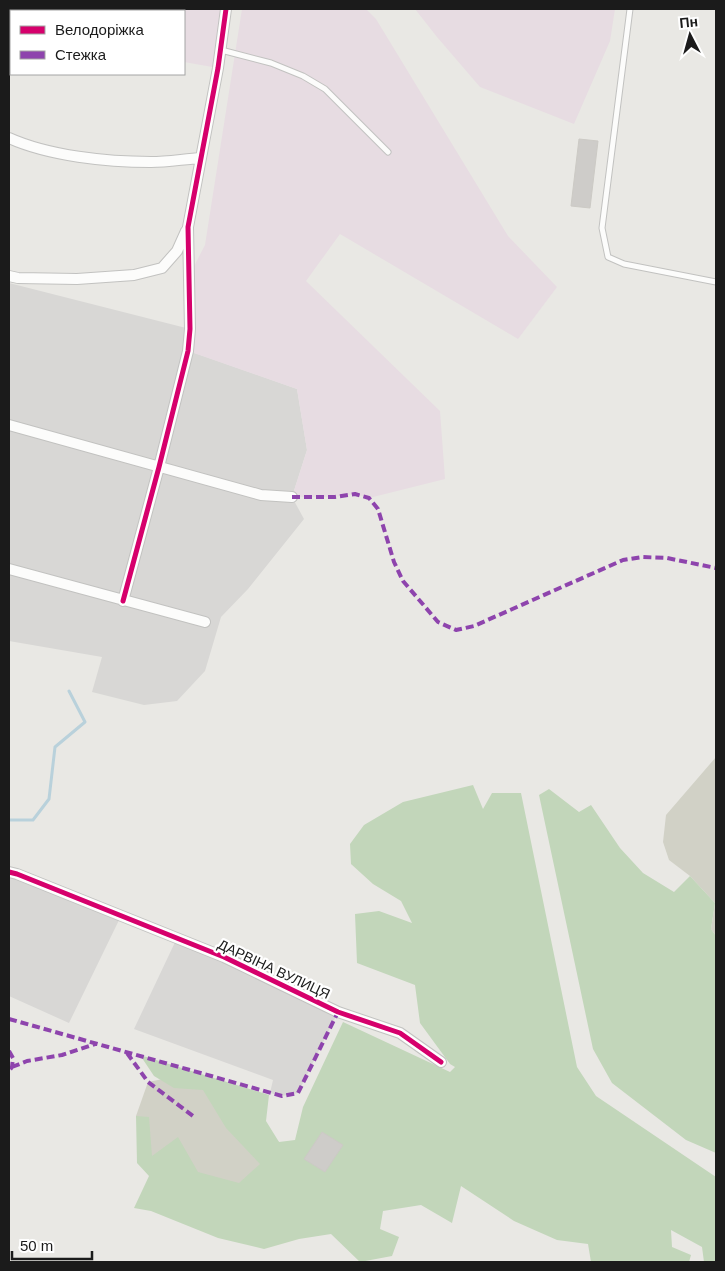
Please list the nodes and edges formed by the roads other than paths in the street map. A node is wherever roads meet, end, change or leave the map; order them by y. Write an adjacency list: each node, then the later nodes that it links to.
1 (226, 9): 3 (street)
2 (630, 9): 9 (lane)
3 (220, 49): 5 (lane); 6 (street)
4 (9, 138): 6 (street)
5 (388, 152)
6 (201, 158): 7 (street)
7 (188, 227): 8 (street); 11 (street)
8 (9, 276)
9 (716, 282)
10 (9, 425): 11 (street)
11 (159, 467): 12 (street); 14 (street)
12 (292, 497)
13 (9, 569): 14 (street)
14 (123, 601): 15 (street)
15 (205, 622)
16 (9, 872): 17 (street, ДАРВІНА ВУЛИЦЯ)
17 (442, 1062)

